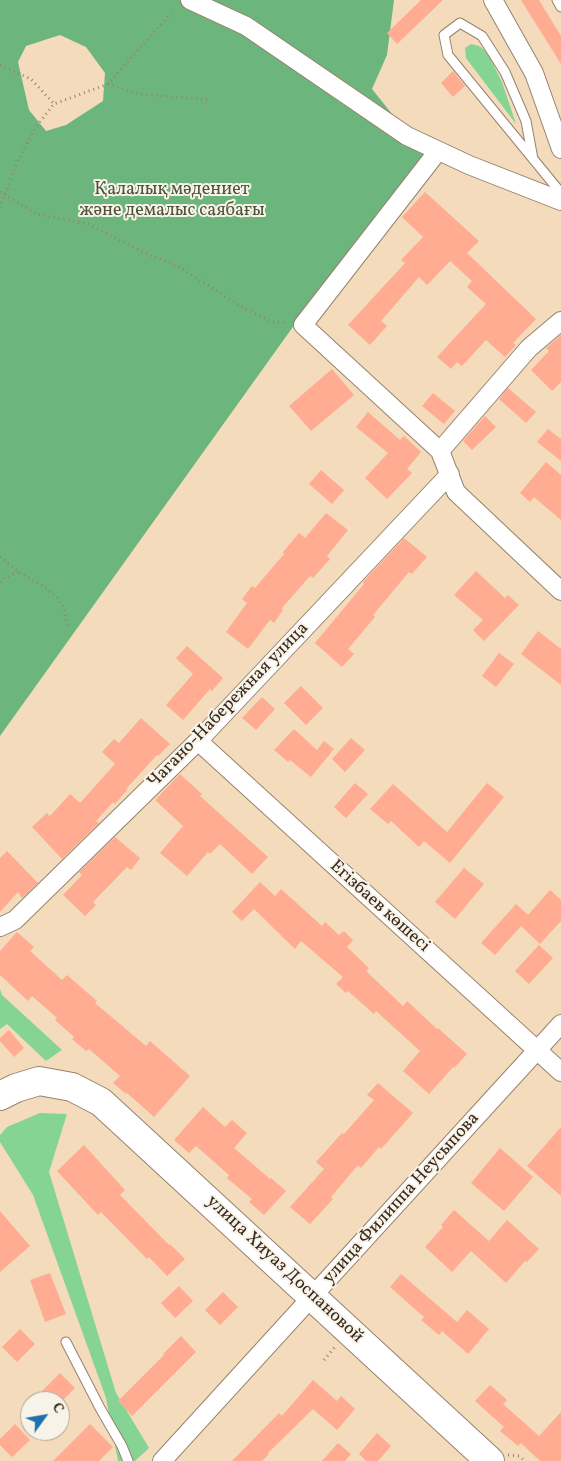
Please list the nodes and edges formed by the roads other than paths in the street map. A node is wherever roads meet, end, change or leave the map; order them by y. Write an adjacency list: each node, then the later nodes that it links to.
1 (190, 0): 6 (street)
2 (493, 0): 5 (street)
3 (557, 0): 4 (lane)
4 (561, 7)
5 (561, 149)
6 (438, 151): 9 (street); 11 (street)
7 (533, 159): 7 (lane); 8 (lane)
8 (561, 193)
9 (561, 201)
10 (561, 321): 11 (street)
11 (440, 450): 12 (street)
12 (450, 474): 13 (street); 14 (street, Чагано-Набережная улица)
13 (561, 591)
14 (198, 741): 15 (street, Чагано-Набережная улица); 17 (street, Егізбаев көшесі)
15 (0, 927)
16 (561, 1024): 17 (street, улица Филиппа Неусыпова)
17 (537, 1051): 18 (street, Егізбаев көшесі); 21 (street, улица Филиппа Неусыпова)
18 (561, 1072)
19 (0, 1096): 21 (main road, улица Хиуаз Доспановой)
20 (0, 1116): 21 (main road, улица Хиуаз Доспановой)
21 (308, 1301): 24 (street, улица Филиппа Неусыпова); 25 (main road, улица Хиуаз Доспановой); 26 (main road, улица Хиуаз Доспановой)
22 (66, 1342): 23 (lane)
23 (128, 1461)
24 (162, 1461)
25 (470, 1461)
26 (490, 1461)

